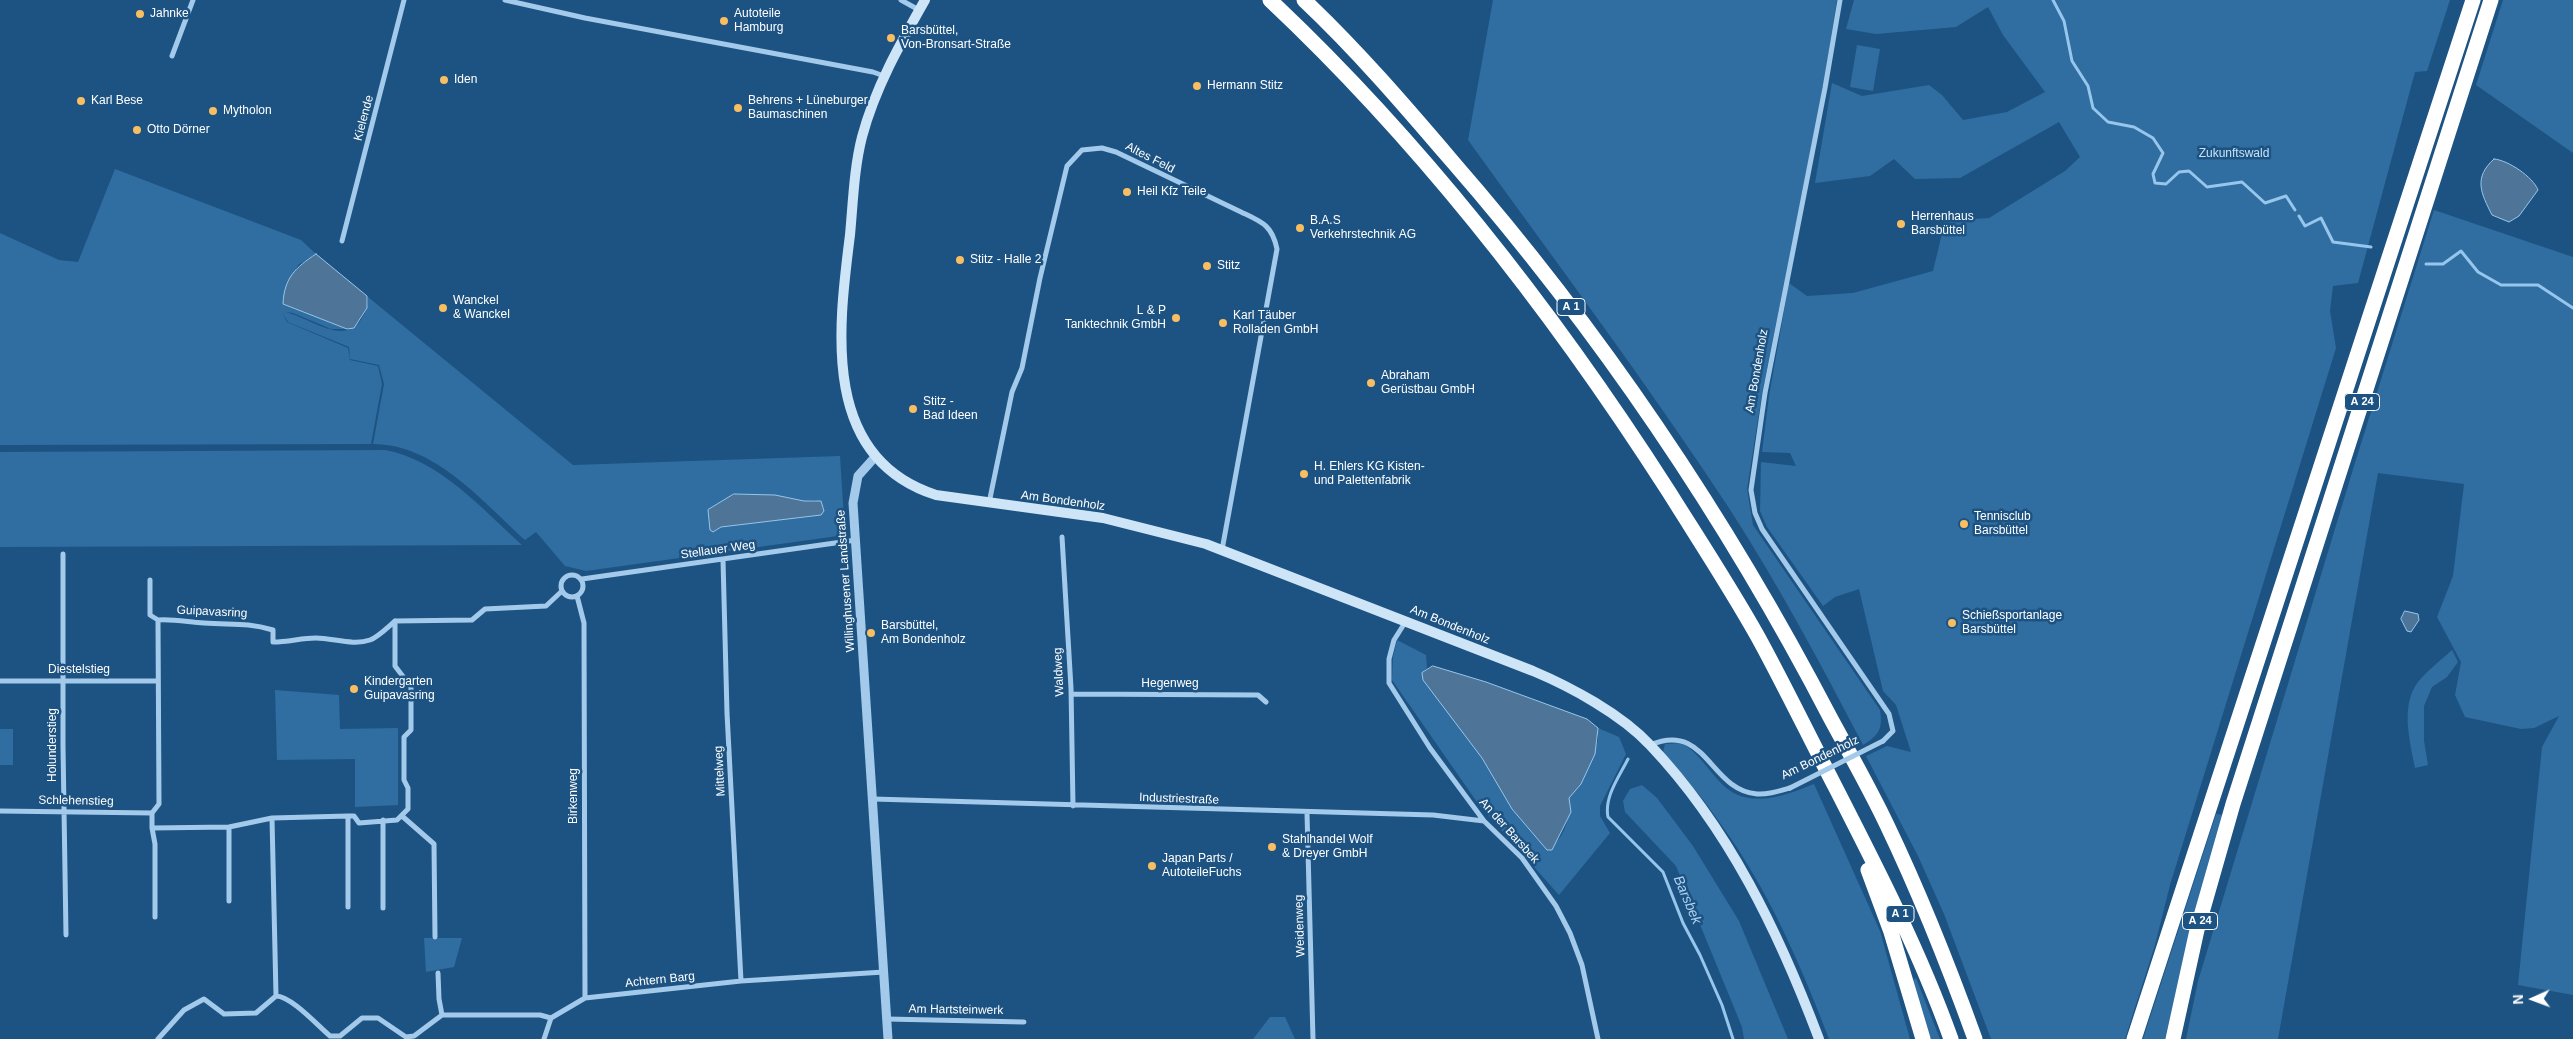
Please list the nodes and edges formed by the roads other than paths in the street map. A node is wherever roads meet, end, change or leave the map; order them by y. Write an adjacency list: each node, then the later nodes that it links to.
1 (193, 0): 13 (street)
2 (404, 0): 15 (street, Kielende)
3 (505, 0): 11 (street)
4 (901, 0): 12 (street)
5 (925, 0): 12 (main road)
6 (1270, 0): 36 (highway, A 1)
7 (1304, 0): 73 (highway, A 1)
8 (1840, 0): 35 (street, Am Bondenholz, bridge)
9 (2473, 0): 74 (highway, A 24)
10 (2491, 0): 75 (highway, A 24)
11 (513, 1): 14 (street)
12 (919, 10): 14 (main road)
13 (172, 56)
14 (884, 76): 16 (main road)
15 (342, 241)
16 (875, 456): 17 (main road, Am Bondenholz); 19 (street, Willinghusener Landstraße)
17 (989, 504): 20 (main road, Am Bondenholz); 20 (street, Altes Feld)
18 (1062, 537): 33 (street, Waldweg)
19 (856, 540): 22 (street, Stellauer Weg); 37 (street, Willinghusener Landstraße)
20 (1222, 550): 29 (main road, Am Bondenholz)
21 (63, 554): 30 (street, Holunderstieg)
22 (723, 560): 23 (street, Stellauer Weg); 58 (street, Mittelweg)
23 (582, 578): 25 (street, Stellauer Weg); 26 (street)
24 (150, 580): 27 (street)
25 (562, 592): 26 (street); 28 (street)
26 (577, 596): 60 (street, Birkenweg)
27 (158, 620): 28 (street, Guipavasring); 32 (street)
28 (395, 621): 44 (street)
29 (1406, 621): 35 (main road, Am Bondenholz); 47 (street, An der Barsbek)
30 (64, 679): 31 (street, Diestelstieg); 32 (street, Diestelstieg); 39 (street, Holunderstieg)
31 (0, 681)
32 (158, 681): 41 (street)
33 (1071, 694): 34 (street, Hegenweg); 38 (street, Waldweg)
34 (1266, 702)
35 (1650, 745): 70 (main road)
36 (1839, 794): 71 (highway); 72 (highway, A 1)
37 (873, 799): 38 (street, Industriestraße); 56 (street, Willinghusener Landstraße)
38 (1073, 806): 42 (street, Industriestraße)
39 (63, 810): 40 (street, Schlehenstieg); 41 (street, Schlehenstieg); 54 (street, Holunderstieg)
40 (0, 811)
41 (152, 812): 49 (street)
42 (1307, 813): 47 (street, Industriestraße); 68 (street, Weidenweg)
43 (348, 816): 45 (street); 46 (street); 51 (street)
44 (402, 816): 46 (street); 55 (street)
45 (272, 818): 48 (street); 59 (street)
46 (383, 820): 52 (street)
47 (1484, 821): 69 (street, An der Barsbek)
48 (229, 827): 49 (street); 50 (street)
49 (152, 828): 53 (street)
50 (229, 901)
51 (348, 907)
52 (383, 908)
53 (155, 917)
54 (66, 935)
55 (435, 937)
56 (885, 972): 58 (street, Achtern Barg); 63 (street, Willinghusener Landstraße)
57 (438, 973): 61 (street)
58 (742, 981): 60 (street, Achtern Barg)
59 (276, 996): 61 (street); 65 (street)
60 (585, 998): 62 (street, Achtern Barg)
61 (442, 1015): 62 (street)
62 (551, 1018): 66 (street)
63 (887, 1019): 64 (street, Am Hartsteinwerk); 67 (street, Willinghusener Landstraße)
64 (1024, 1022)
65 (158, 1039)
66 (544, 1039)
67 (888, 1039)
68 (1313, 1039)
69 (1598, 1039)
70 (1819, 1039)
71 (1923, 1039)
72 (1951, 1039)
73 (1975, 1039)
74 (2134, 1039)
75 (2173, 1039)

